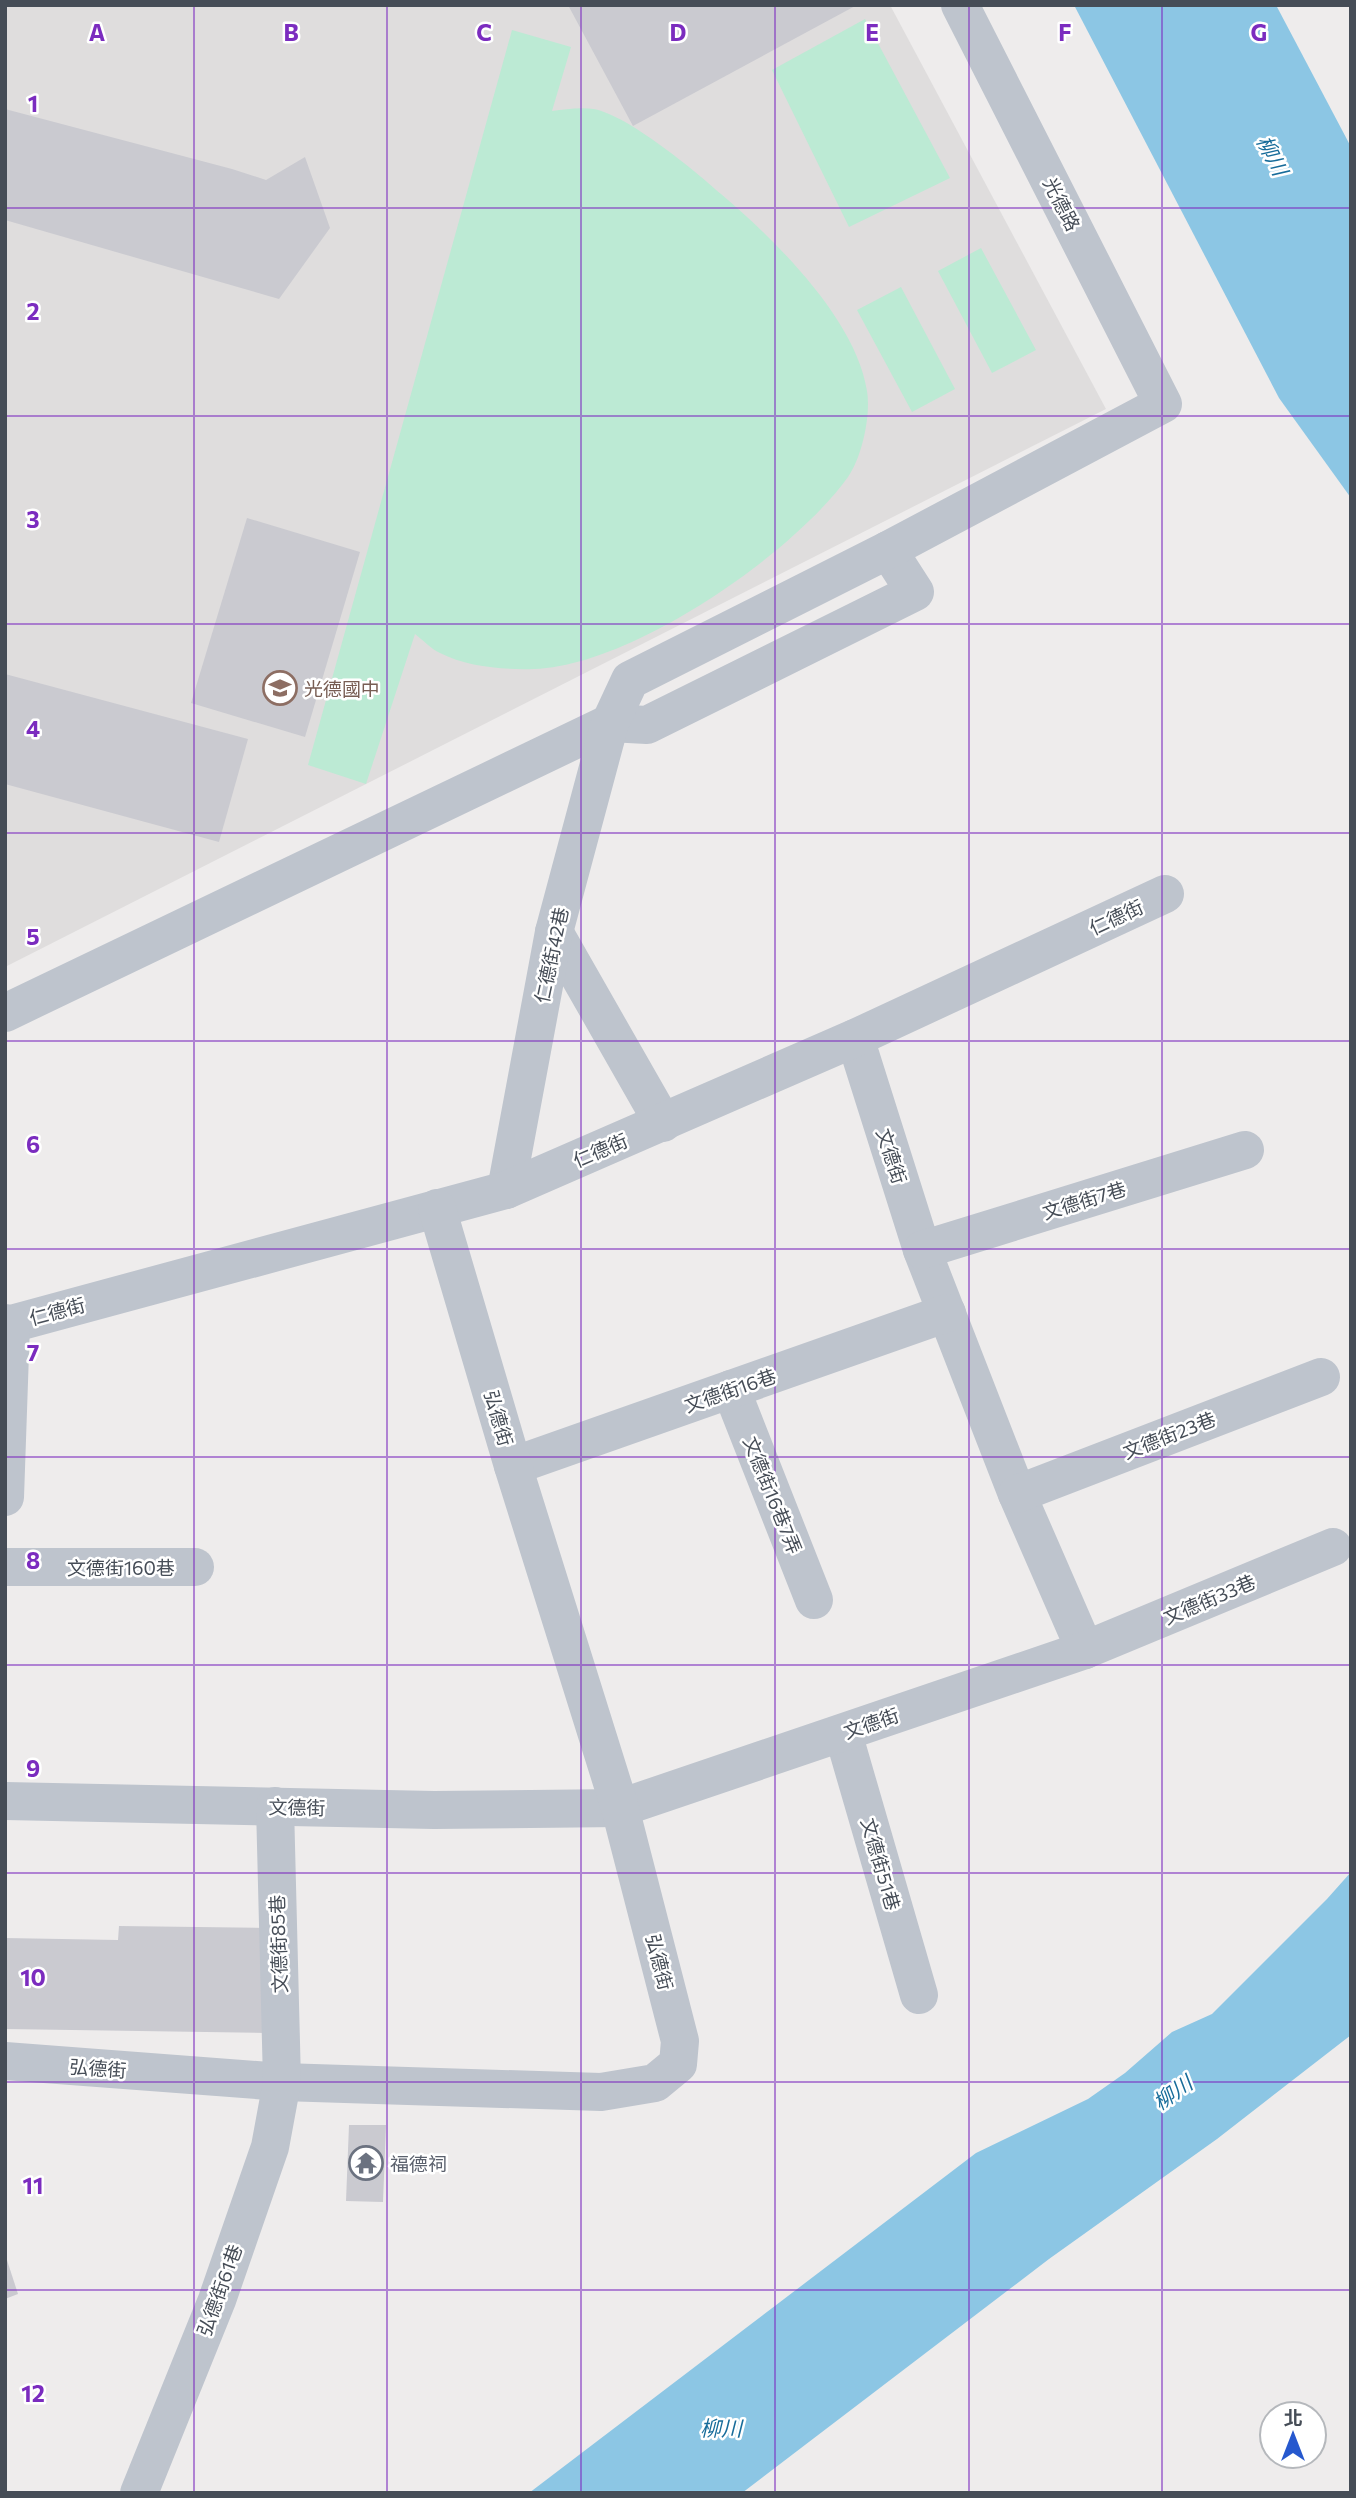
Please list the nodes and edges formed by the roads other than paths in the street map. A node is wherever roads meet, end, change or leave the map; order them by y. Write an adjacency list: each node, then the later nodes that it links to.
1 (960, 5): 2 (street, 光德路)
2 (1163, 404): 3 (street, 仁德街42巷)
3 (888, 550): 4 (street, 仁德街42巷); 4 (street)
4 (610, 723): 6 (street, 仁德街42巷); 7 (street)
5 (1165, 894): 8 (street, 仁德街)
6 (554, 932): 9 (street); 11 (street, 仁德街42巷)
7 (5, 1013)
8 (855, 1038): 9 (street, 仁德街); 13 (street, 文德街)
9 (663, 1123): 11 (street, 仁德街)
10 (1245, 1150): 13 (street, 文德街7巷)
11 (506, 1190): 12 (street, 仁德街)
12 (437, 1208): 15 (street, 仁德街); 18 (street, 弘德街)
13 (922, 1250): 14 (street, 文德街)
14 (947, 1313): 17 (street, 文德街16巷); 19 (street, 文德街)
15 (8, 1324): 20 (street)
16 (1321, 1377): 19 (street, 文德街23巷)
17 (731, 1389): 18 (street, 文德街16巷); 24 (street, 文德街16巷7弄)
18 (513, 1466): 29 (street, 弘德街)
19 (1017, 1494): 25 (street, 文德街)
20 (5, 1497)
21 (1333, 1547): 25 (street, 文德街33巷)
22 (5, 1567): 23 (street, 文德街160巷)
23 (195, 1567)
24 (814, 1600)
25 (1085, 1650): 26 (street, 文德街)
26 (843, 1733): 29 (street, 文德街); 30 (street, 文德街51巷)
27 (5, 1801): 28 (street, 文德街)
28 (275, 1806): 29 (street, 文德街); 32 (street, 文德街85巷)
29 (620, 1808): 32 (street, 弘德街)
30 (919, 1995)
31 (5, 2061): 32 (street, 弘德街)
32 (282, 2082): 33 (street, 弘德街61巷)
33 (139, 2493)

